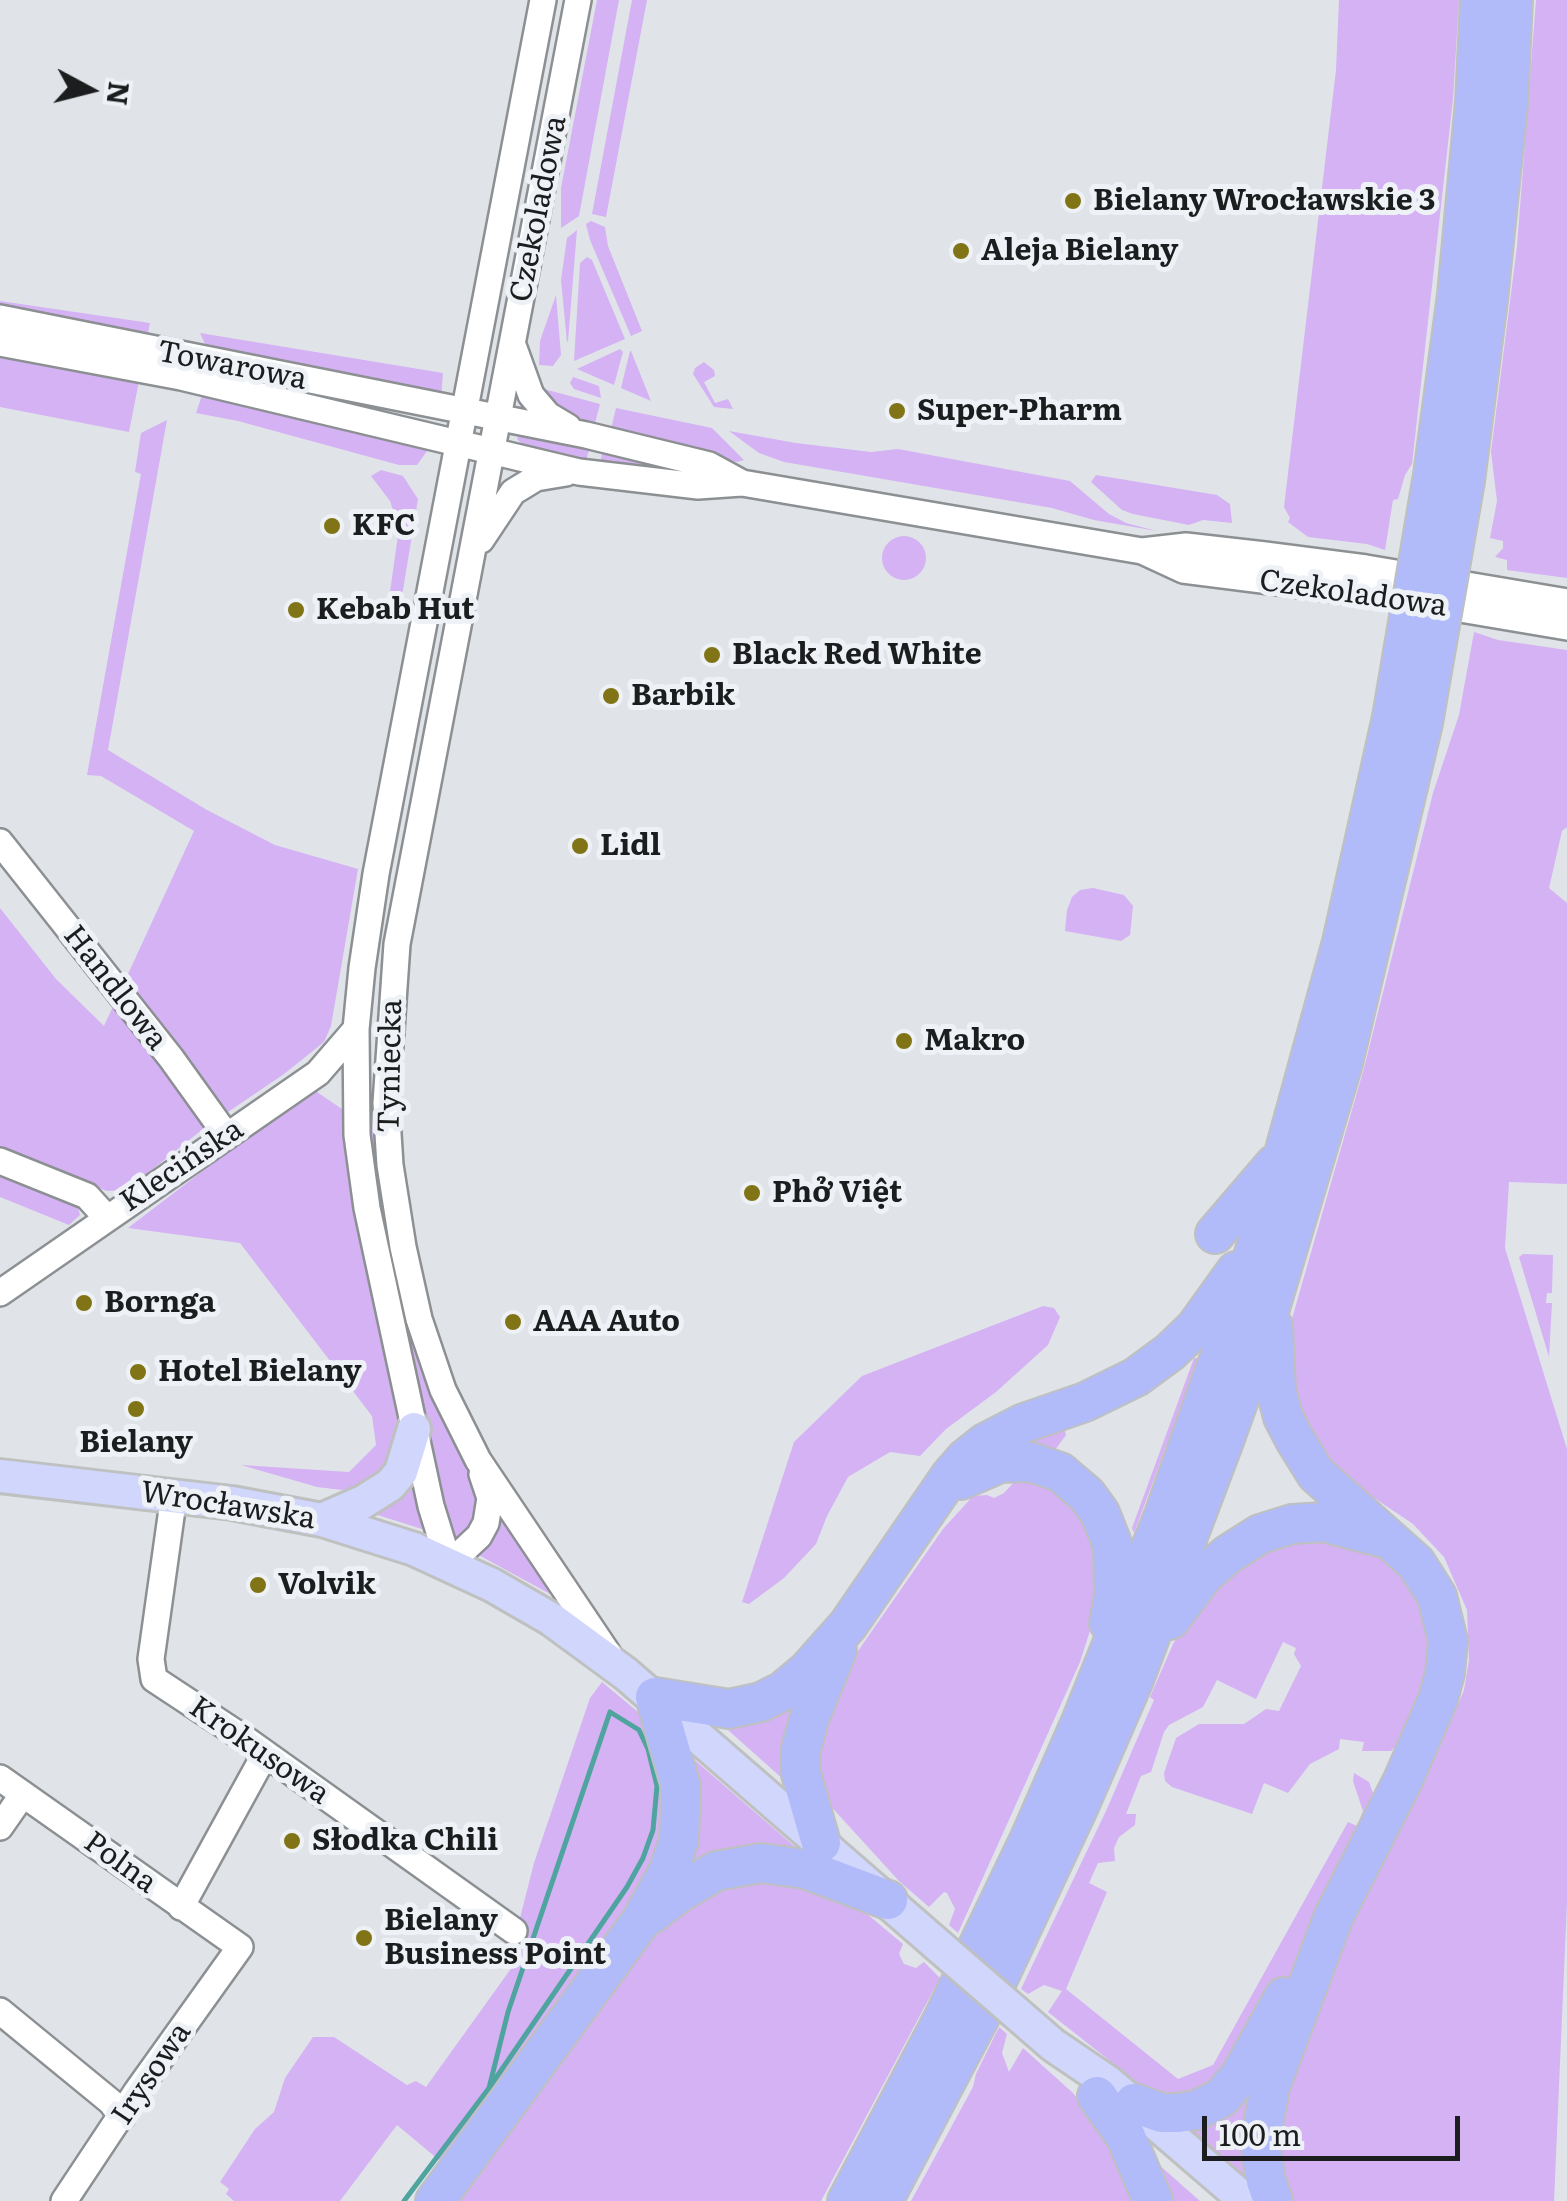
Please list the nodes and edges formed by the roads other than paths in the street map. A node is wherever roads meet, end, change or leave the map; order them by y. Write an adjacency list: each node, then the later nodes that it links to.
1 (543, 0): 8 (street, Czekoladowa)
2 (578, 0): 7 (street, Czekoladowa)
3 (1480, 0): 14 (highway)
4 (1513, 0): 14 (highway)
5 (0, 318): 8 (street, Towarowa)
6 (0, 343): 11 (street, Towarowa)
7 (513, 344): 9 (street, Czekoladowa); 10 (street)
8 (464, 410): 9 (street, Czekoladowa); 11 (street, Czekoladowa)
9 (499, 418): 10 (street, Czekoladowa); 12 (street, Tyniecka)
10 (586, 435): 15 (street, Czekoladowa)
11 (458, 444): 12 (street, Czekoladowa); 22 (street, Tyniecka)
12 (492, 452): 13 (street, Czekoladowa); 17 (street, Tyniecka)
13 (579, 472): 15 (street, Czekoladowa); 17 (street)
14 (1449, 478): 20 (highway, bridge)
15 (742, 483): 16 (street, Czekoladowa)
16 (1142, 551): 18 (street, Czekoladowa); 19 (street, Czekoladowa)
17 (472, 557): 34 (street, Tyniecka)
18 (1567, 602)
19 (1567, 628)
20 (1407, 720): 26 (highway); 32 (highway)
21 (0, 842): 25 (street, Handlowa)
22 (356, 1030): 23 (street, Klecińska); 24 (street, Tyniecka)
23 (318, 1073): 24 (street); 25 (street, Klecińska)
24 (355, 1087): 33 (street, Tyniecka)
25 (227, 1136): 29 (street, Klecińska)
26 (1285, 1150): 28 (highway); 30 (highway)
27 (0, 1161): 29 (street)
28 (1272, 1195): 37 (highway); 44 (highway)
29 (106, 1218): 31 (street, Klecińska)
30 (1216, 1234)
31 (0, 1293)
32 (1273, 1298): 39 (highway); 43 (highway)
33 (414, 1429): 38 (main road); 40 (street, Tyniecka)
34 (478, 1460): 40 (street); 42 (street, Tyniecka)
35 (0, 1476): 36 (main road, Wrocławska)
36 (174, 1496): 38 (main road, Wrocławska); 46 (street, Krokusowa)
37 (932, 1503): 41 (highway); 44 (highway)
38 (322, 1520): 40 (main road, Wrocławska)
39 (1389, 1539): 43 (highway); 53 (highway)
40 (449, 1564): 42 (main road, Wrocławska)
41 (848, 1625): 45 (highway); 50 (highway)
42 (616, 1667): 45 (main road, Wrocławska)
43 (1133, 1682): 63 (highway)
44 (1092, 1696): 62 (highway)
45 (654, 1698): 50 (main road, Wrocławska); 54 (highway)
46 (265, 1754): 52 (street); 55 (street, Krokusowa)
47 (0, 1778): 48 (street, Polna)
48 (23, 1794): 49 (street); 52 (street, Polna)
49 (0, 1827)
50 (822, 1843): 51 (main road, Wrocławska)
51 (888, 1900): 54 (highway); 58 (main road, Wrocławska, bridge)
52 (182, 1907): 56 (street, Polna)
53 (1333, 1918): 58 (highway); 67 (highway)
54 (641, 1922): 61 (highway)
55 (514, 1931)
56 (240, 1948): 59 (street, Irysowa)
57 (0, 2011): 59 (street)
58 (1116, 2100): 64 (highway); 65 (main road); 66 (main road)
59 (122, 2116): 60 (street, Irysowa)
60 (64, 2201)
61 (434, 2201)
62 (847, 2201)
63 (884, 2201)
64 (1153, 2201)
65 (1214, 2201)
66 (1246, 2201)
67 (1274, 2201)

